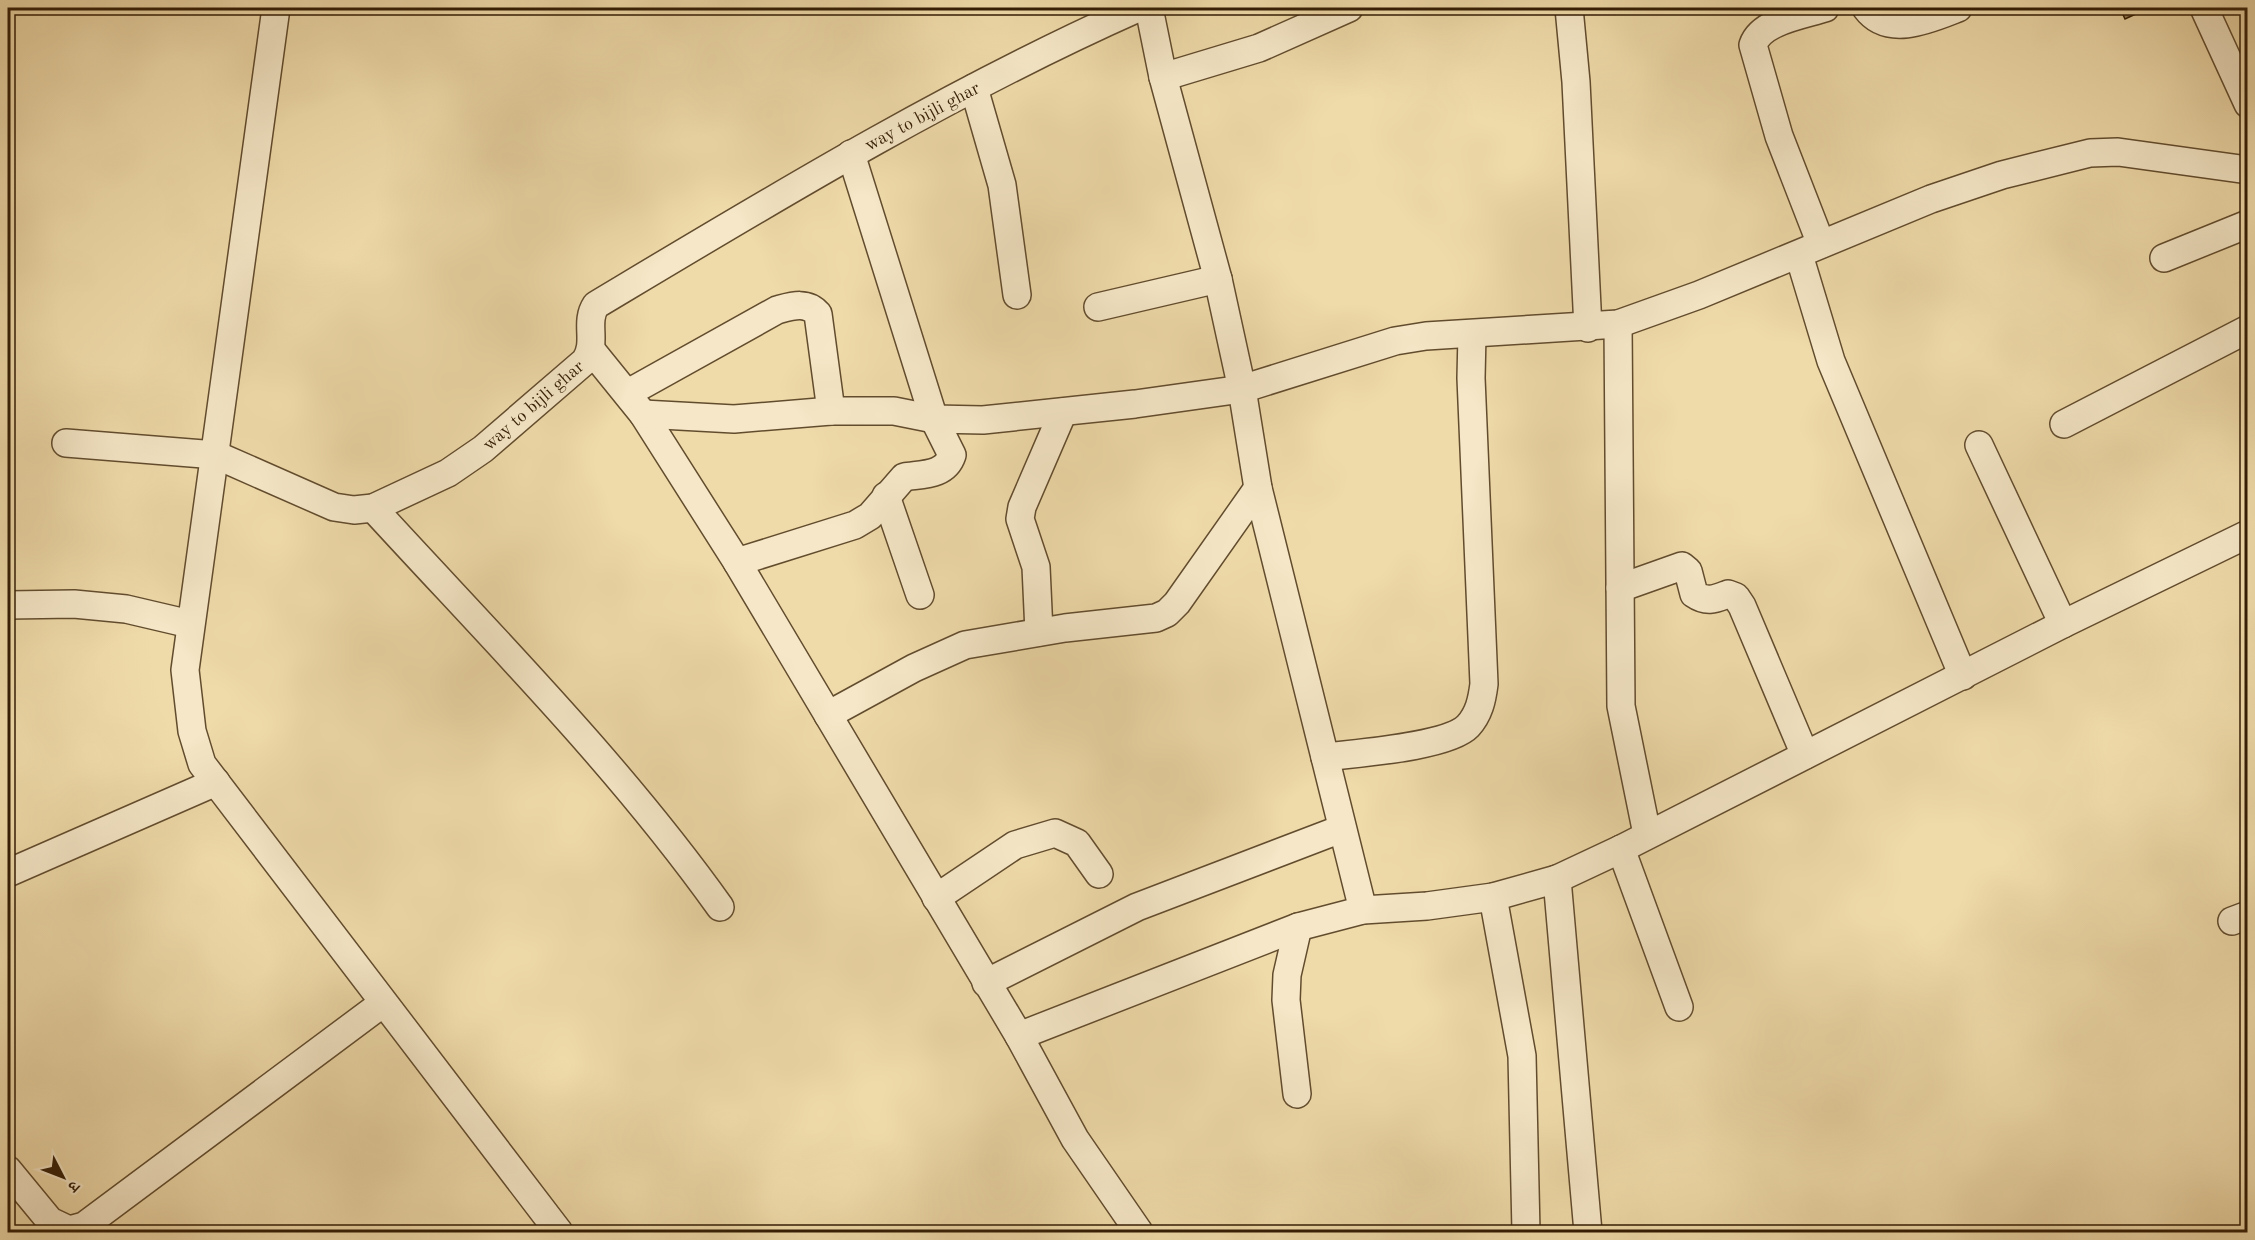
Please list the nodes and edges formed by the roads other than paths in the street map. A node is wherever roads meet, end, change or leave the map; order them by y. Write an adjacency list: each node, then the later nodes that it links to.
1 (276, 8): 34 (street)
2 (1138, 8): 11 (street, way to bijli ghar)
3 (1149, 8): 10 (street)
4 (1349, 8): 10 (street)
5 (1569, 8): 22 (street)
6 (1826, 8): 16 (street)
7 (1866, 8): 8 (street)
8 (1958, 8)
9 (2204, 8): 12 (street)
10 (1163, 76): 18 (street)
11 (974, 88): 13 (street, way to bijli ghar); 19 (street)
12 (2247, 104)
13 (851, 153): 25 (street, way to bijli ghar); 30 (street)
14 (2247, 170): 16 (street)
15 (2247, 224): 17 (street)
16 (1810, 250): 21 (street); 46 (street)
17 (2164, 258)
18 (1218, 279): 20 (street); 26 (street)
19 (1017, 295)
20 (1098, 307)
21 (1618, 324): 22 (street); 40 (street)
22 (1588, 328): 24 (street)
23 (2247, 329): 31 (street)
24 (1472, 334): 26 (street); 49 (street)
25 (592, 351): 27 (street); 37 (street, way to bijli ghar)
26 (1242, 389): 29 (street); 35 (street)
27 (636, 403): 28 (street); 28 (street); 39 (street)
28 (831, 411): 30 (street)
29 (1063, 412): 30 (street); 45 (street)
30 (934, 419): 36 (street)
31 (2064, 424)
32 (66, 443): 34 (street, way to bijli ghar)
33 (1979, 445): 44 (street)
34 (216, 455): 37 (street, way to bijli ghar); 43 (street)
35 (1258, 488): 45 (street); 49 (street)
36 (886, 496): 39 (street); 41 (street)
37 (373, 508): 59 (street)
38 (2247, 534): 44 (street)
39 (737, 562): 47 (street)
40 (1620, 588): 48 (street); 52 (street)
41 (920, 595)
42 (8, 605): 43 (street)
43 (190, 624): 50 (street)
44 (2062, 624): 46 (street)
45 (1039, 632): 47 (street)
46 (1963, 676): 48 (street)
47 (828, 715): 58 (street)
48 (1805, 755): 52 (street)
49 (1325, 758): 51 (street)
50 (209, 773): 54 (street); 63 (street)
51 (1341, 829): 60 (street); 62 (street)
52 (1647, 834): 53 (street)
53 (1621, 849): 56 (street); 64 (street)
54 (8, 873)
55 (1100, 874): 58 (street)
56 (1557, 879): 57 (street); 68 (street)
57 (1493, 897): 60 (street); 71 (street)
58 (936, 898): 62 (street)
59 (720, 908)
60 (1363, 910): 61 (street)
61 (1298, 927): 65 (street); 66 (street)
62 (986, 983): 65 (street)
63 (383, 1003): 67 (street); 69 (street)
64 (1679, 1007)
65 (1020, 1036): 70 (street)
66 (1297, 1094)
67 (8, 1170)
68 (1592, 1229)
69 (559, 1233)
70 (1139, 1233)
71 (1526, 1233)

